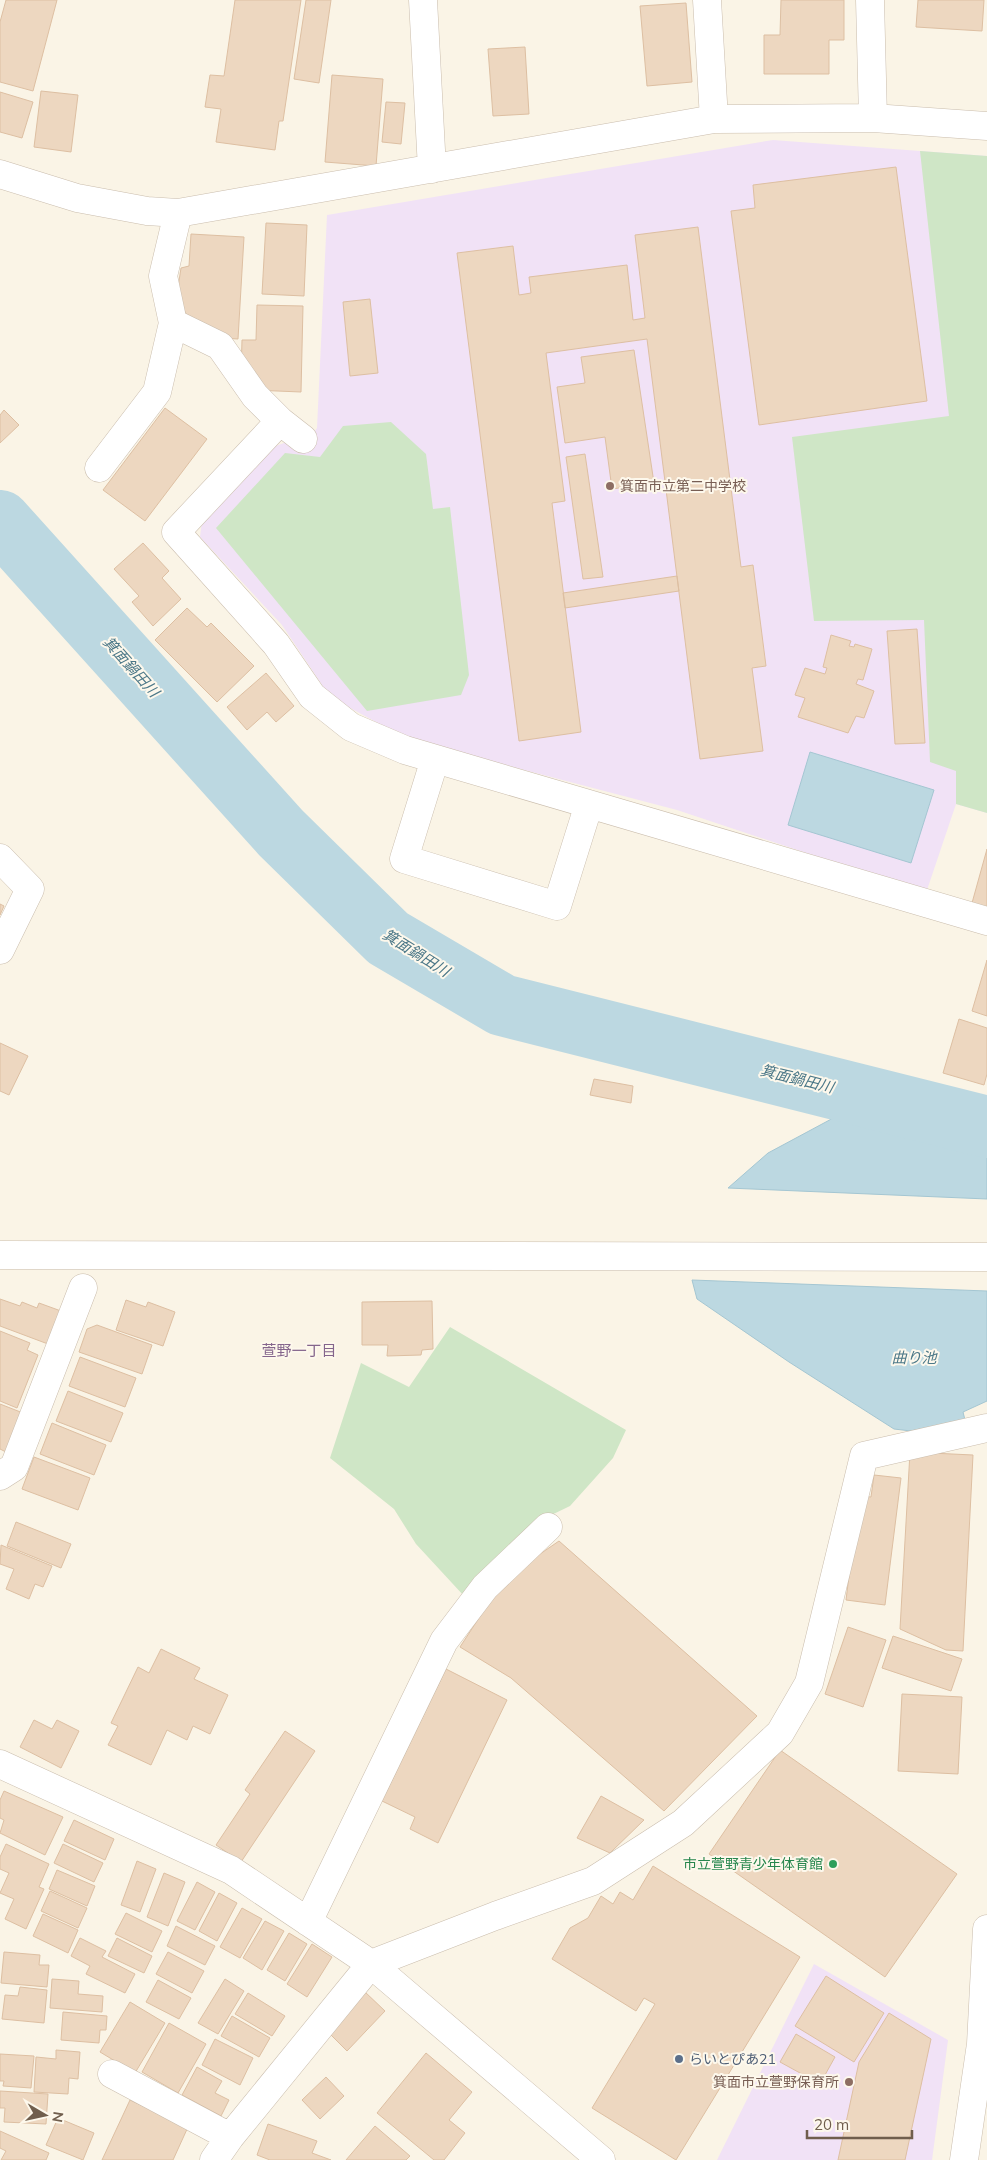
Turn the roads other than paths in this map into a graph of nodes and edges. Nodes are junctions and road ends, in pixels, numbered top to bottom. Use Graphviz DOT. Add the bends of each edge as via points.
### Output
graph roads {
  1 [pos="422,0"];
  2 [pos="707,0"];
  3 [pos="870,0"];
  4 [pos="873,118"];
  5 [pos="714,119"];
  6 [pos="987,126"];
  7 [pos="432,170"];
  8 [pos="0,174"];
  9 [pos="178,213"];
  10 [pos="173,323"];
  11 [pos="280,421"];
  12 [pos="303,439"];
  13 [pos="99,468"];
  14 [pos="435,759"];
  15 [pos="588,804"];
  16 [pos="0,858"];
  17 [pos="987,920"];
  18 [pos="0,950"];
  19 [pos="0,1255"];
  20 [pos="987,1257"];
  21 [pos="83,1288"];
  22 [pos="987,1428"];
  23 [pos="0,1476"];
  24 [pos="548,1527"];
  25 [pos="0,1764"];
  26 [pos="308,1922"];
  27 [pos="987,1929"];
  28 [pos="371,1964"];
  29 [pos="112,2074"];
  30 [pos="230,2137"];
  31 [pos="214,2160"];
  32 [pos="601,2160"];
  33 [pos="964,2160"];
  1 -- 7 [label="street"];
  2 -- 5 [label="street"];
  3 -- 4 [label="street"];
  4 -- 5 [label="street"];
  4 -- 6 [label="street"];
  5 -- 7 [label="street"];
  7 -- 9 [label="street"];
  8 -- 9 [label="street" via="77,198 147,211"];
  9 -- 10 [label="street" via="163,276"];
  10 -- 11 [label="street" via="220,346 255,396"];
  10 -- 13 [label="street" via="157,392"];
  11 -- 12 [label="street"];
  11 -- 14 [label="street" via="176,532 276,644 312,696 351,727 404,750"];
  14 -- 15 [label="street"];
  14 -- 15 [label="street" via="404,859 557,906"];
  15 -- 17 [label="street"];
  16 -- 18 [label="street" via="30,890"];
  19 -- 20 [label="street"];
  21 -- 23 [label="street" via="14,1467"];
  22 -- 28 [label="street" via="864,1456 809,1683 780,1733 683,1823 593,1881"];
  24 -- 26 [label="street" via="485,1587 444,1641"];
  25 -- 26 [label="street" via="231,1870"];
  26 -- 28 [label="street"];
  27 -- 33 [label="street" via="981,2044"];
  28 -- 30 [label="street"];
  28 -- 32 [label="street"];
  29 -- 30 [label="street"];
  30 -- 31 [label="street"];
}
